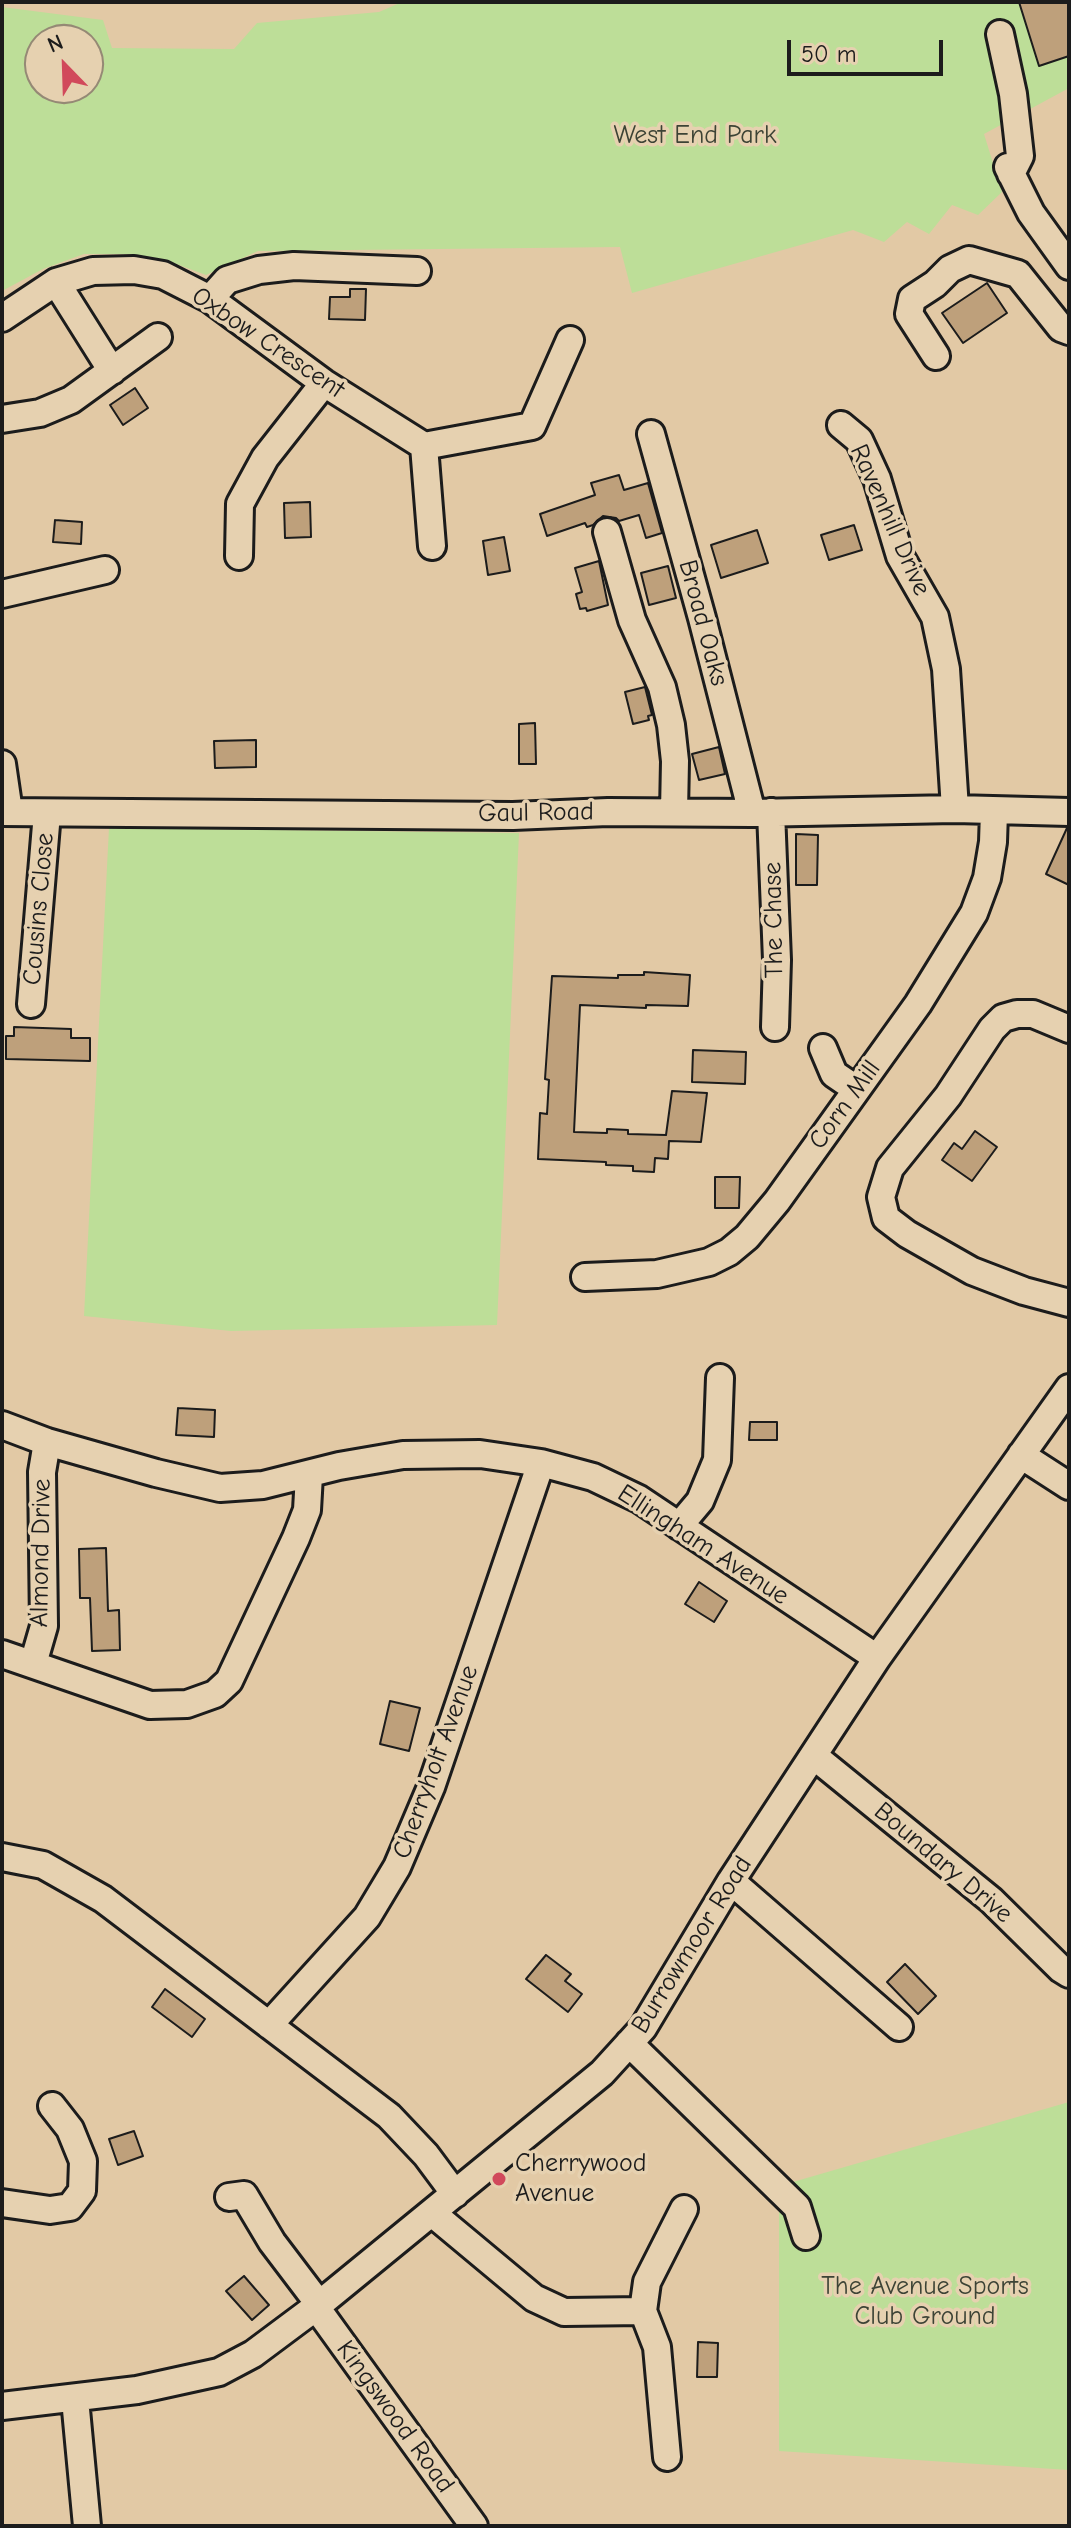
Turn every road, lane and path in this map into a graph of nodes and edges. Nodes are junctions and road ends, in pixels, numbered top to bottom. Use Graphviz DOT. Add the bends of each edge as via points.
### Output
graph roads {
  1 [pos="1000,34"];
  2 [pos="1069,266"];
  3 [pos="417,271"];
  4 [pos="56,282"];
  5 [pos="210,299"];
  6 [pos="2,318"];
  7 [pos="1069,331"];
  8 [pos="158,337"];
  9 [pos="570,340"];
  10 [pos="936,356"];
  11 [pos="112,371"];
  12 [pos="324,383"];
  13 [pos="2,419"];
  14 [pos="841,425"];
  15 [pos="651,434"];
  16 [pos="424,446"];
  17 [pos="607,532"];
  18 [pos="432,546"];
  19 [pos="239,556"];
  20 [pos="105,570"];
  21 [pos="2,594"];
  22 [pos="2,764"];
  23 [pos="955,809"];
  24 [pos="6,812"];
  25 [pos="674,812"];
  26 [pos="994,812"];
  27 [pos="1069,812"];
  28 [pos="47,813"];
  29 [pos="761,813"];
  30 [pos="31,1004"];
  31 [pos="775,1027"];
  32 [pos="1069,1029"];
  33 [pos="823,1048"];
  34 [pos="856,1089"];
  35 [pos="585,1277"];
  36 [pos="1069,1303"];
  37 [pos="720,1378"];
  38 [pos="1069,1388"];
  39 [pos="2,1425"];
  40 [pos="47,1442"];
  41 [pos="1021,1455"];
  42 [pos="541,1463"];
  43 [pos="309,1475"];
  44 [pos="1069,1486"];
  45 [pos="679,1526"];
  46 [pos="2,1654"];
  47 [pos="877,1658"];
  48 [pos="33,1664"];
  49 [pos="814,1756"];
  50 [pos="2,1857"];
  51 [pos="731,1881"];
  52 [pos="1069,1974"];
  53 [pos="269,2025"];
  54 [pos="899,2027"];
  55 [pos="629,2043"];
  56 [pos="52,2106"];
  57 [pos="455,2194"];
  58 [pos="229,2197"];
  59 [pos="2,2203"];
  60 [pos="684,2209"];
  61 [pos="432,2213"];
  62 [pos="806,2236"];
  63 [pos="318,2306"];
  64 [pos="643,2311"];
  65 [pos="75,2399"];
  66 [pos="2,2406"];
  67 [pos="667,2457"];
  68 [pos="87,2526"];
  69 [pos="474,2526"];
  1 -- 2 [label="street" via="1020,156 1010,170 1031,213"];
  3 -- 5 [label="street" via="294,266 259,270 227,280"];
  4 -- 5 [label="street, Oxbow Crescent" via="93,271 134,270 163,275"];
  4 -- 6 [label="street, Oxbow Crescent"];
  4 -- 11 [label="street"];
  5 -- 12 [label="street, Oxbow Crescent"];
  7 -- 10 [label="street" via="1018,274 969,260 912,299 909,314"];
  8 -- 11 [label="street"];
  9 -- 16 [label="street" via="532,426"];
  11 -- 13 [label="street" via="71,400 40,413"];
  12 -- 16 [label="street, Oxbow Crescent"];
  12 -- 19 [label="street" via="265,458 240,504"];
  14 -- 23 [label="street, Ravenhill Drive" via="859,440 900,556 935,617 946,669"];
  15 -- 29 [label="street, Broad Oaks"];
  16 -- 18 [label="street"];
  17 -- 25 [label="street" via="632,620 668,712 675,761"];
  20 -- 21 [label="street"];
  22 -- 24 [label="street"];
  23 -- 26 [label="street, Gaul Road"];
  23 -- 29 [label="street, Gaul Road"];
  24 -- 28 [label="street, Gaul Road"];
  25 -- 28 [label="street, Gaul Road"];
  25 -- 29 [label="street, Gaul Road"];
  26 -- 27 [label="street, Gaul Road"];
  26 -- 34 [label="street, Corn Mill" via="987,878 974,913 918,1004"];
  28 -- 30 [label="street, Cousins Close"];
  29 -- 31 [label="street, The Chase" via="777,960"];
  32 -- 36 [label="street" via="1033,1014 1003,1018 890,1168 881,1197 886,1218 972,1271"];
  33 -- 34 [label="street" via="834,1074"];
  34 -- 35 [label="street, Corn Mill" via="777,1201 729,1252 657,1274"];
  37 -- 45 [label="street" via="717,1460 700,1501"];
  38 -- 41 [label="street, Burrowmoor Road"];
  39 -- 40 [label="street, Ellingham Avenue"];
  40 -- 43 [label="street, Ellingham Avenue" via="220,1488"];
  40 -- 48 [label="street, Almond Drive" via="42,1472 44,1626"];
  41 -- 44 [label="street"];
  41 -- 47 [label="street, Burrowmoor Road"];
  42 -- 43 [label="street, Ellingham Avenue" via="480,1454 403,1455"];
  42 -- 45 [label="street, Ellingham Avenue" via="593,1477"];
  42 -- 53 [label="street, Cherryholt Avenue" via="431,1787 397,1867 367,1917"];
  43 -- 48 [label="street" via="307,1510 296,1538 229,1681 215,1694 187,1704 150,1705"];
  45 -- 47 [label="street, Ellingham Avenue"];
  46 -- 48 [label="street"];
  47 -- 49 [label="street, Burrowmoor Road"];
  49 -- 51 [label="street, Burrowmoor Road"];
  49 -- 52 [label="street, Boundary Drive" via="991,1900"];
  50 -- 53 [label="street" via="43,1865 103,1899"];
  51 -- 54 [label="street"];
  51 -- 55 [label="street, Burrowmoor Road" via="676,1976"];
  53 -- 57 [label="street" via="389,2116"];
  55 -- 57 [label="street, Burrowmoor Road" via="602,2073"];
  55 -- 62 [label="street" via="797,2207"];
  56 -- 59 [label="street" via="70,2129 83,2161 82,2191 70,2207 50,2210"];
  57 -- 61 [label="street, Burrowmoor Road"];
  58 -- 63 [label="street, Kingswood Road" via="244,2195"];
  60 -- 64 [label="street" via="647,2282"];
  61 -- 63 [label="street, Burrowmoor Road"];
  61 -- 64 [label="street" via="534,2298 564,2312"];
  63 -- 65 [label="street, Burrowmoor Road" via="219,2372"];
  63 -- 69 [label="street, Kingswood Road"];
  64 -- 67 [label="street" via="657,2347"];
  65 -- 66 [label="street, Burrowmoor Road"];
  65 -- 68 [label="street"];
}
